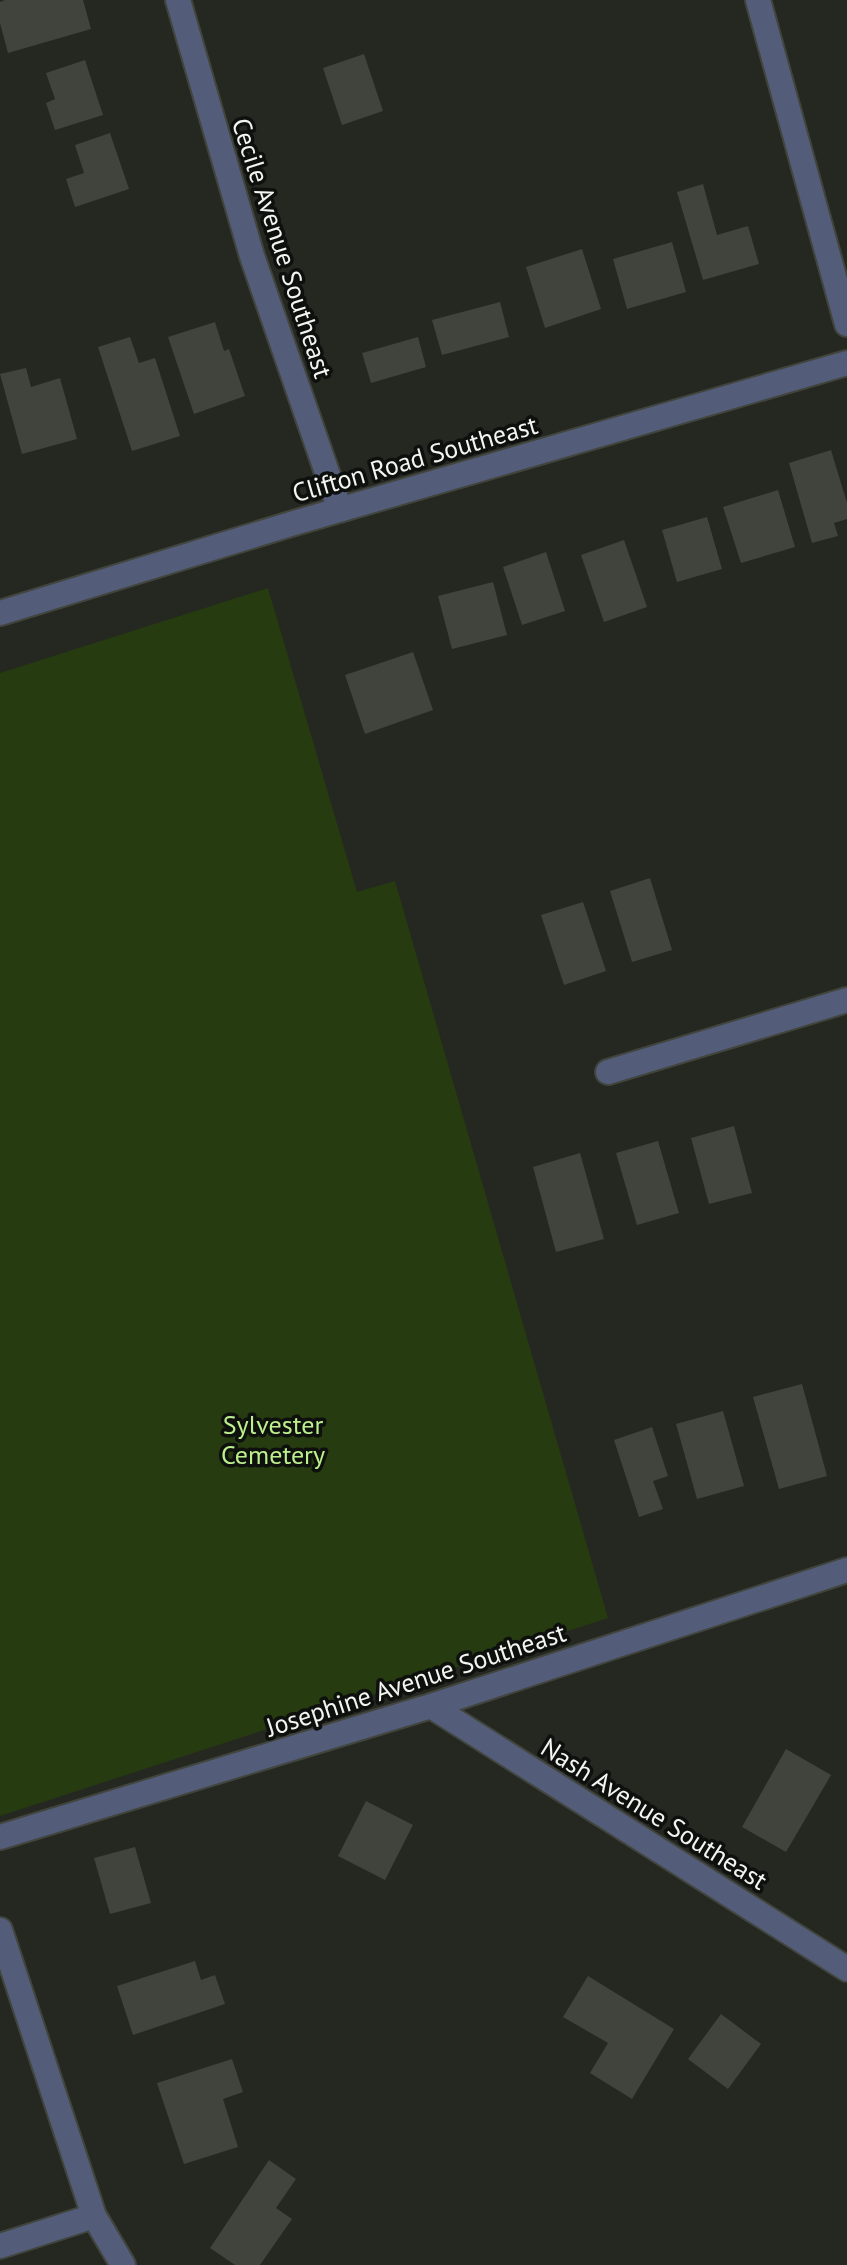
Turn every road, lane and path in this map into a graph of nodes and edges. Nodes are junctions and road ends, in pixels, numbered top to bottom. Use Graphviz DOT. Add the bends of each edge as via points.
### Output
graph roads {
  1 [pos="178,0"];
  2 [pos="758,0"];
  3 [pos="847,324"];
  4 [pos="847,363"];
  5 [pos="340,510"];
  6 [pos="0,613"];
  7 [pos="847,1000"];
  8 [pos="608,1072"];
  9 [pos="847,1570"];
  10 [pos="431,1706"];
  11 [pos="0,1837"];
  12 [pos="0,1930"];
  13 [pos="847,1969"];
  14 [pos="94,2216"];
  15 [pos="0,2246"];
  16 [pos="123,2265"];
  1 -- 5 [label="street, Cecile Avenue Southeast" via="252,256"];
  2 -- 3 [label="street"];
  4 -- 5 [label="street, Clifton Road Southeast"];
  5 -- 6 [label="street, Clifton Road Southeast"];
  7 -- 8 [label="street"];
  9 -- 10 [label="street, Josephine Avenue Southeast"];
  10 -- 11 [label="street, Josephine Avenue Southeast"];
  10 -- 13 [label="street, Nash Avenue Southeast"];
  12 -- 14 [label="street"];
  14 -- 15 [label="street"];
  14 -- 16 [label="street"];
}
